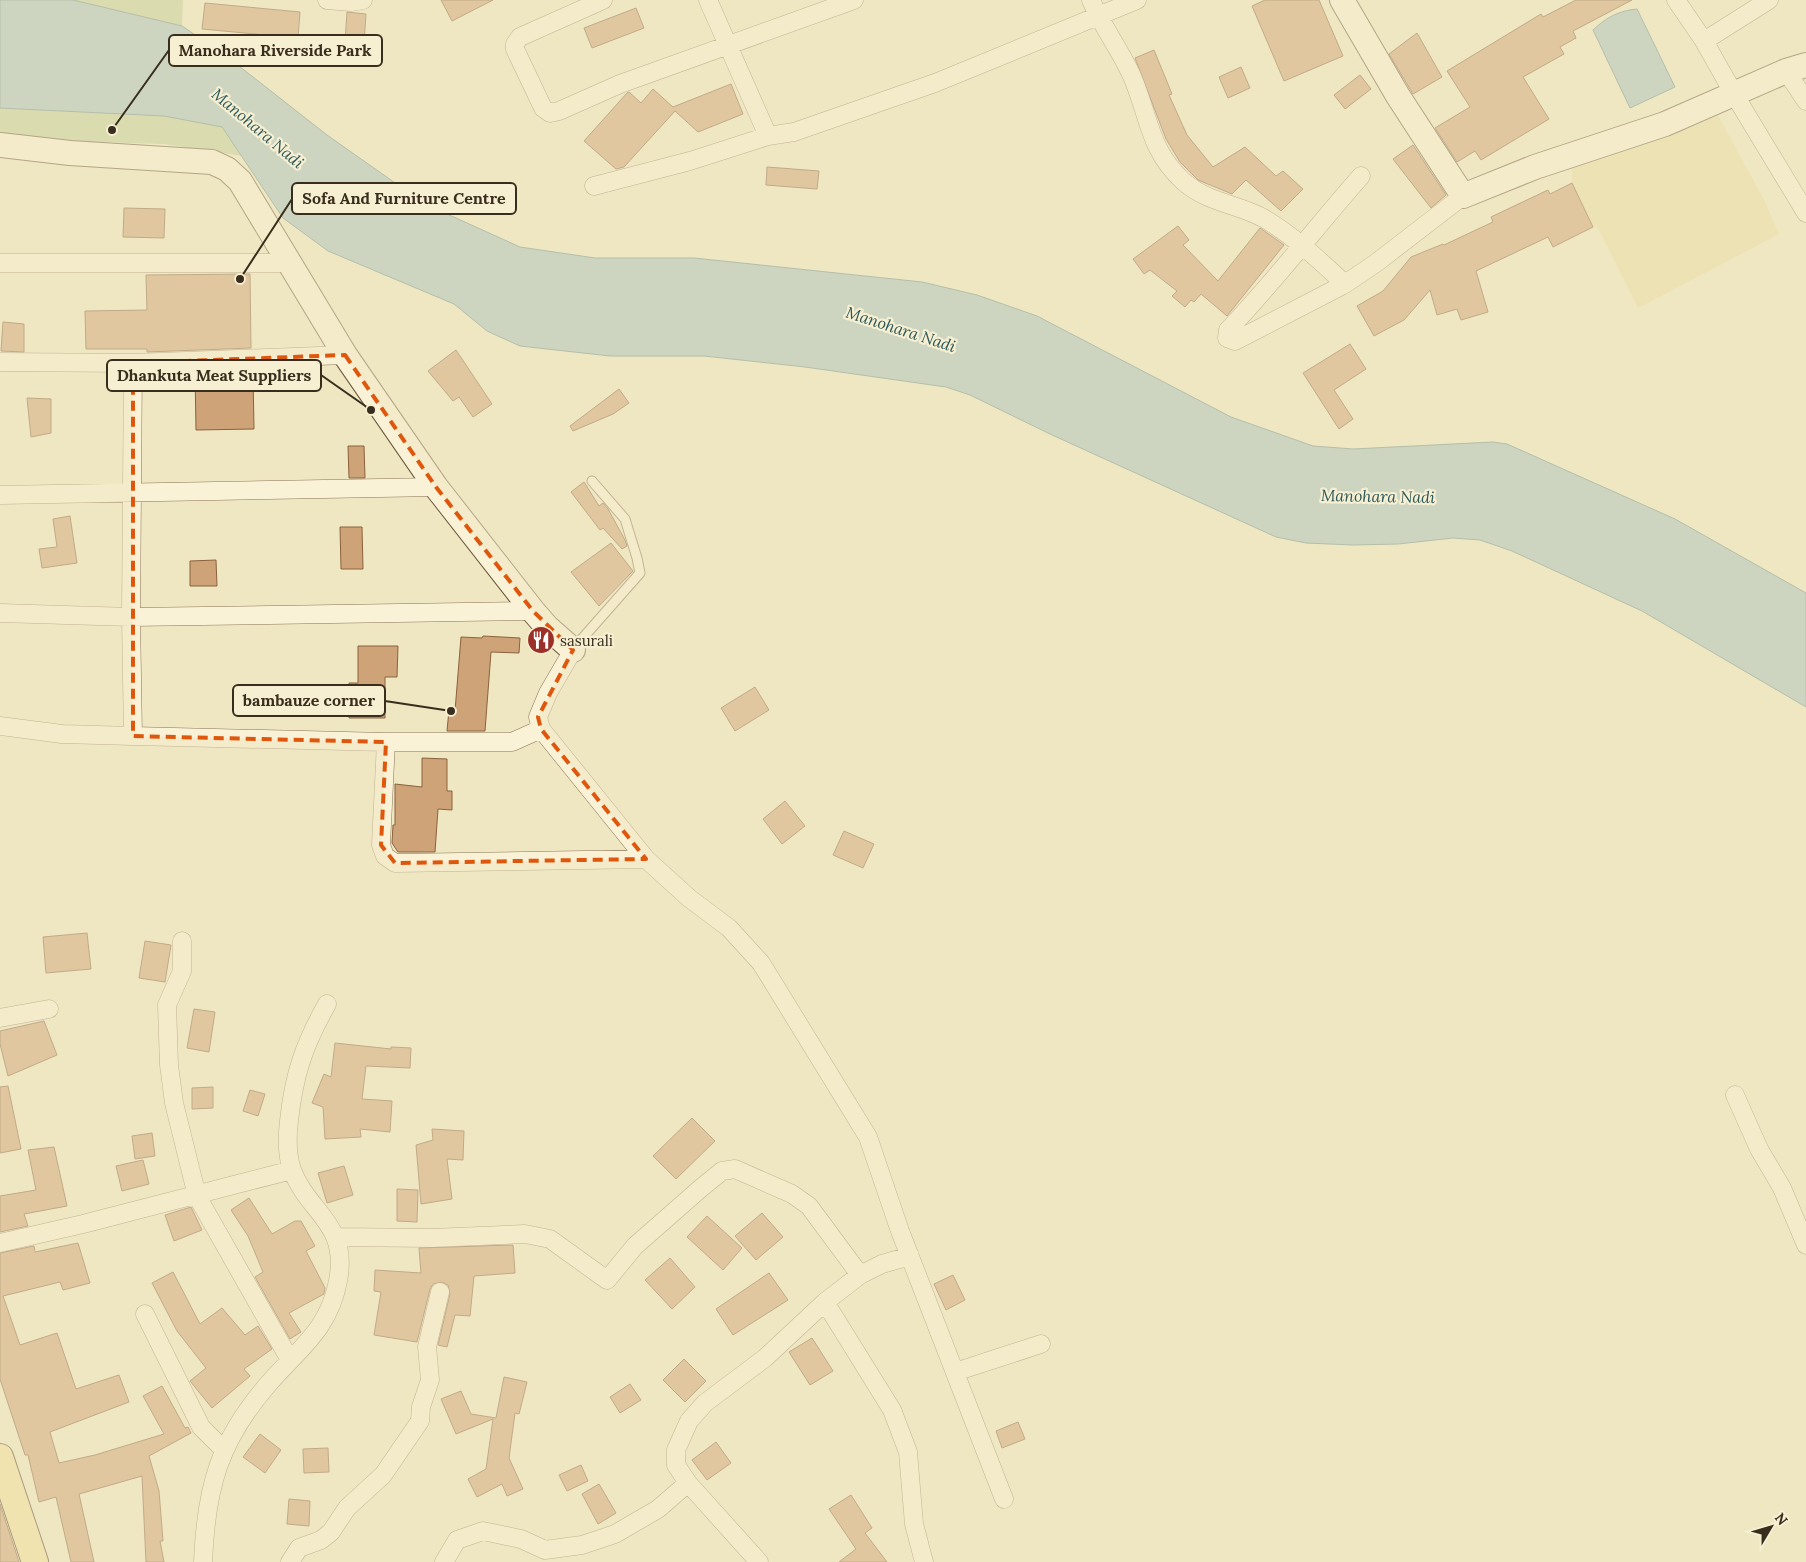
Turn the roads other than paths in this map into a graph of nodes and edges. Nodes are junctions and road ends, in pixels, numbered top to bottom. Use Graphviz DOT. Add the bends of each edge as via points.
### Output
graph roads {
  1 [pos="327,0"];
  2 [pos="363,0"];
  3 [pos="603,0"];
  4 [pos="708,0"];
  5 [pos="854,0"];
  6 [pos="1091,0"];
  7 [pos="1137,0"];
  8 [pos="1342,0"];
  9 [pos="1676,0"];
  10 [pos="1769,0"];
  11 [pos="832,4"];
  12 [pos="1098,16"];
  13 [pos="1704,41"];
  14 [pos="728,46"];
  15 [pos="1796,68"];
  16 [pos="1734,94"];
  17 [pos="1806,101"];
  18 [pos="768,136"];
  19 [pos="0,145"];
  20 [pos="1361,176"];
  21 [pos="594,186"];
  22 [pos="1463,196"];
  23 [pos="1806,213"];
  24 [pos="1301,245"];
  25 [pos="0,262"];
  26 [pos="290,264"];
  27 [pos="1345,284"];
  28 [pos="345,355"];
  29 [pos="0,362"];
  30 [pos="132,363"];
  31 [pos="592,481"];
  32 [pos="436,487"];
  33 [pos="133,491"];
  34 [pos="0,495"];
  35 [pos="533,611"];
  36 [pos="0,613"];
  37 [pos="131,617"];
  38 [pos="572,650"];
  39 [pos="0,726"];
  40 [pos="541,728"];
  41 [pos="133,736"];
  42 [pos="386,742"];
  43 [pos="646,859"];
  44 [pos="182,941"];
  45 [pos="327,1004"];
  46 [pos="49,1009"];
  47 [pos="0,1018"];
  48 [pos="1736,1095"];
  49 [pos="292,1170"];
  50 [pos="197,1196"];
  51 [pos="336,1236"];
  52 [pos="0,1242"];
  53 [pos="1806,1245"];
  54 [pos="910,1256"];
  55 [pos="860,1275"];
  56 [pos="440,1292"];
  57 [pos="825,1302"];
  58 [pos="145,1314"];
  59 [pos="1040,1344"];
  60 [pos="290,1360"];
  61 [pos="955,1372"];
  62 [pos="223,1449"];
  63 [pos="0,1457"];
  64 [pos="688,1483"];
  65 [pos="1004,1499"];
  66 [pos="34,1562"];
  67 [pos="203,1562"];
  68 [pos="290,1562"];
  69 [pos="444,1562"];
  70 [pos="759,1562"];
  71 [pos="924,1562"];
  1 -- 2 [label="street"];
  3 -- 14 [label="street" via="520,37 515,44 543,108 550,113"];
  4 -- 14 [label="street"];
  5 -- 11 [label="street"];
  6 -- 12 [label="street"];
  7 -- 12 [label="street"];
  8 -- 22 [label="street" via="1398,96"];
  9 -- 13 [label="street"];
  10 -- 13 [label="street"];
  11 -- 14 [label="street"];
  12 -- 18 [label="street" via="935,83 794,132"];
  12 -- 24 [label="street" via="1131,75 1155,146 1183,181 1213,200 1264,219"];
  13 -- 16 [label="street"];
  14 -- 18 [label="street"];
  15 -- 16 [label="street"];
  15 -- 17 [label="street"];
  16 -- 22 [label="street" via="1665,124 1535,167"];
  16 -- 23 [label="street"];
  18 -- 21 [label="street"];
  19 -- 26 [label="street" via="212,162 227,168 240,181"];
  20 -- 24 [label="street"];
  22 -- 27 [label="street"];
  24 -- 27 [label="street"];
  24 -- 27 [label="street" via="1268,288 1228,330 1227,338 1235,341"];
  25 -- 26 [label="street"];
  26 -- 28 [label="street"];
  28 -- 30 [label="street"];
  28 -- 32 [label="street"];
  29 -- 30 [label="street"];
  30 -- 33 [label="street"];
  31 -- 38 [label="lane" via="625,518 640,573"];
  32 -- 33 [label="street"];
  32 -- 35 [label="street"];
  33 -- 34 [label="street"];
  33 -- 37 [label="street"];
  35 -- 37 [label="street"];
  35 -- 38 [label="street"];
  36 -- 37 [label="street"];
  37 -- 41 [label="street"];
  38 -- 40 [label="street" via="538,717"];
  39 -- 41 [label="street" via="62,734"];
  40 -- 42 [label="street" via="512,742"];
  40 -- 43 [label="street"];
  41 -- 42 [label="street"];
  42 -- 43 [label="street" via="381,845 385,856 394,863"];
  43 -- 54 [label="street" via="689,898 729,928 761,963 868,1137"];
  44 -- 50 [label="street" via="182,971 167,1004 169,1065 174,1104"];
  45 -- 49 [label="street" via="298,1064 288,1134"];
  46 -- 47 [label="street"];
  48 -- 53 [label="street"];
  49 -- 50 [label="street"];
  49 -- 51 [label="street"];
  50 -- 52 [label="street"];
  50 -- 60 [label="street"];
  51 -- 55 [label="street" via="432,1238 525,1234 550,1238 607,1280 636,1246 700,1188 722,1171 736,1168 792,1194 809,1206"];
  51 -- 60 [label="street" via="340,1254 335,1295 319,1330"];
  54 -- 55 [label="street"];
  54 -- 61 [label="street"];
  55 -- 57 [label="street"];
  56 -- 68 [label="street" via="427,1347 430,1380 420,1421 383,1475 347,1508 331,1532 321,1540 299,1548"];
  57 -- 64 [label="street" via="765,1358 705,1403 689,1421 676,1450 676,1465"];
  57 -- 71 [label="street" via="892,1410 908,1452 914,1524"];
  58 -- 62 [label="street" via="201,1427"];
  59 -- 61 [label="street"];
  60 -- 62 [label="street" via="245,1413"];
  61 -- 65 [label="street"];
  62 -- 67 [label="street" via="205,1520"];
  63 -- 66 [label="main road"];
  64 -- 69 [label="street" via="658,1509 615,1534 544,1550 521,1539 483,1531 458,1540"];
  64 -- 70 [label="street"];
}
